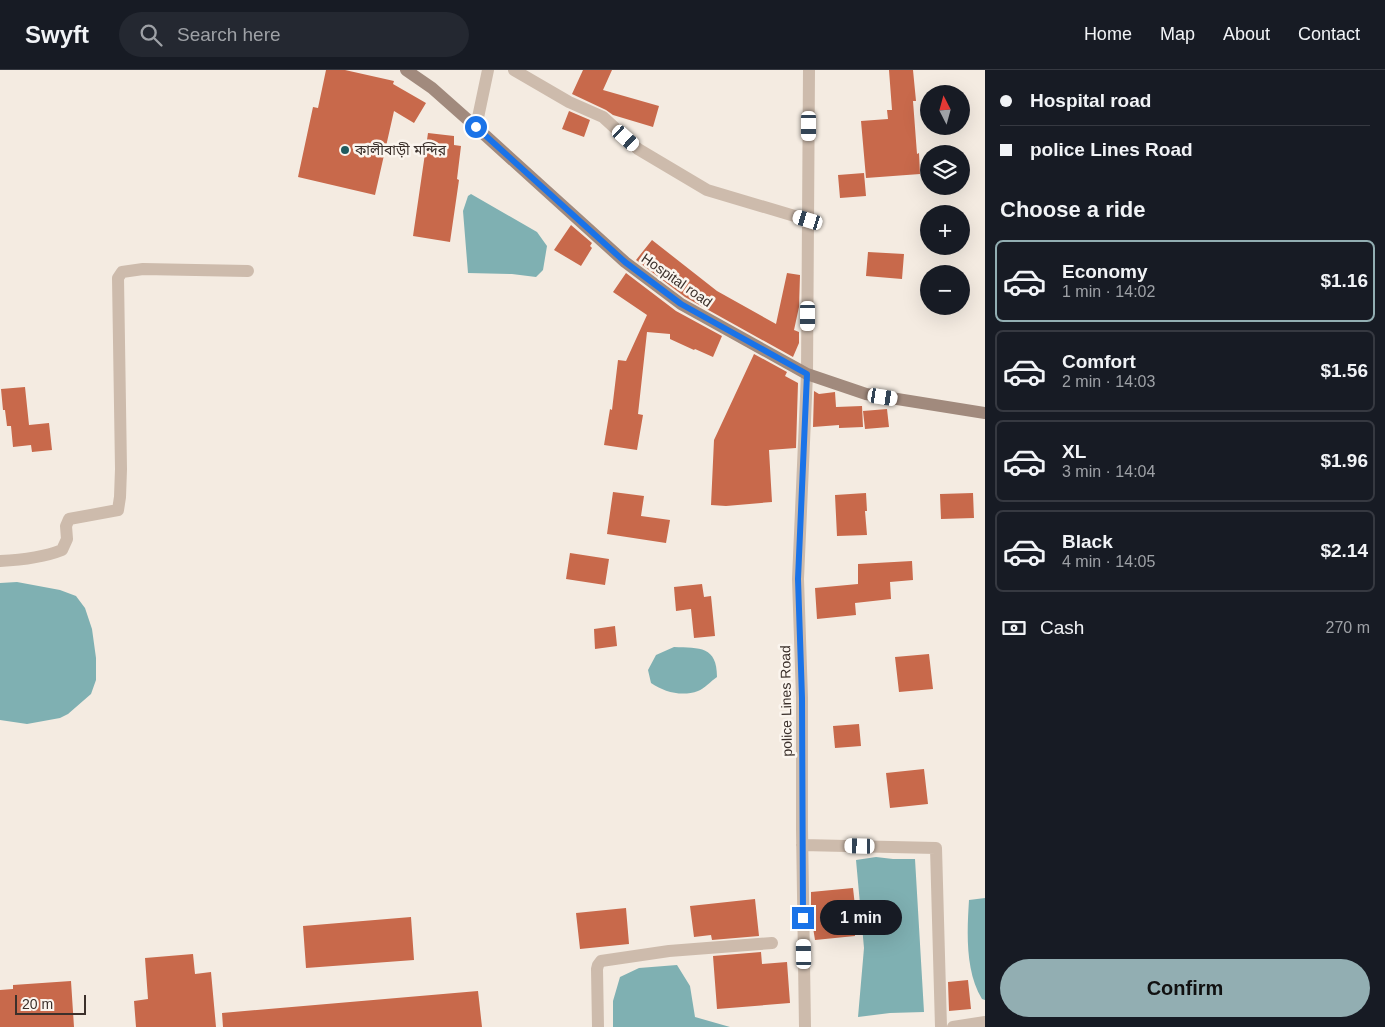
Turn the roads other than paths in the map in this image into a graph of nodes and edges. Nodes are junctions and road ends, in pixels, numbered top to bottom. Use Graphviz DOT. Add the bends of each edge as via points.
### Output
graph roads {
  1 [pos="406,70"];
  2 [pos="488,70"];
  3 [pos="514,70"];
  4 [pos="809,70"];
  5 [pos="476,127"];
  6 [pos="808,220"];
  7 [pos="248,271"];
  8 [pos="807,374"];
  9 [pos="985,413"];
  10 [pos="0,561"];
  11 [pos="802,845"];
  12 [pos="772,943"];
  13 [pos="985,1022"];
  14 [pos="598,1027"];
  15 [pos="805,1027"];
  16 [pos="941,1027"];
  17 [pos="953,1027"];
  1 -- 5 [label="street, Hospital road"];
  2 -- 5 [label="street"];
  3 -- 6 [label="street" via="569,102 603,117 638,149 707,190"];
  4 -- 6 [label="street, police Lines Road"];
  5 -- 8 [label="street, Hospital road" via="625,262 681,304"];
  6 -- 8 [label="street, police Lines Road"];
  7 -- 10 [label="street" via="143,269 122,272 118,278 121,469 118,510 69,519 62,550 50,555"];
  8 -- 9 [label="street, Hospital road" via="866,394"];
  8 -- 11 [label="street, police Lines Road" via="798,579"];
  11 -- 15 [label="street, police Lines Road"];
  11 -- 16 [label="street" via="936,848"];
  12 -- 14 [label="street" via="670,951 601,962 597,970"];
  13 -- 17 [label="street"];
}
